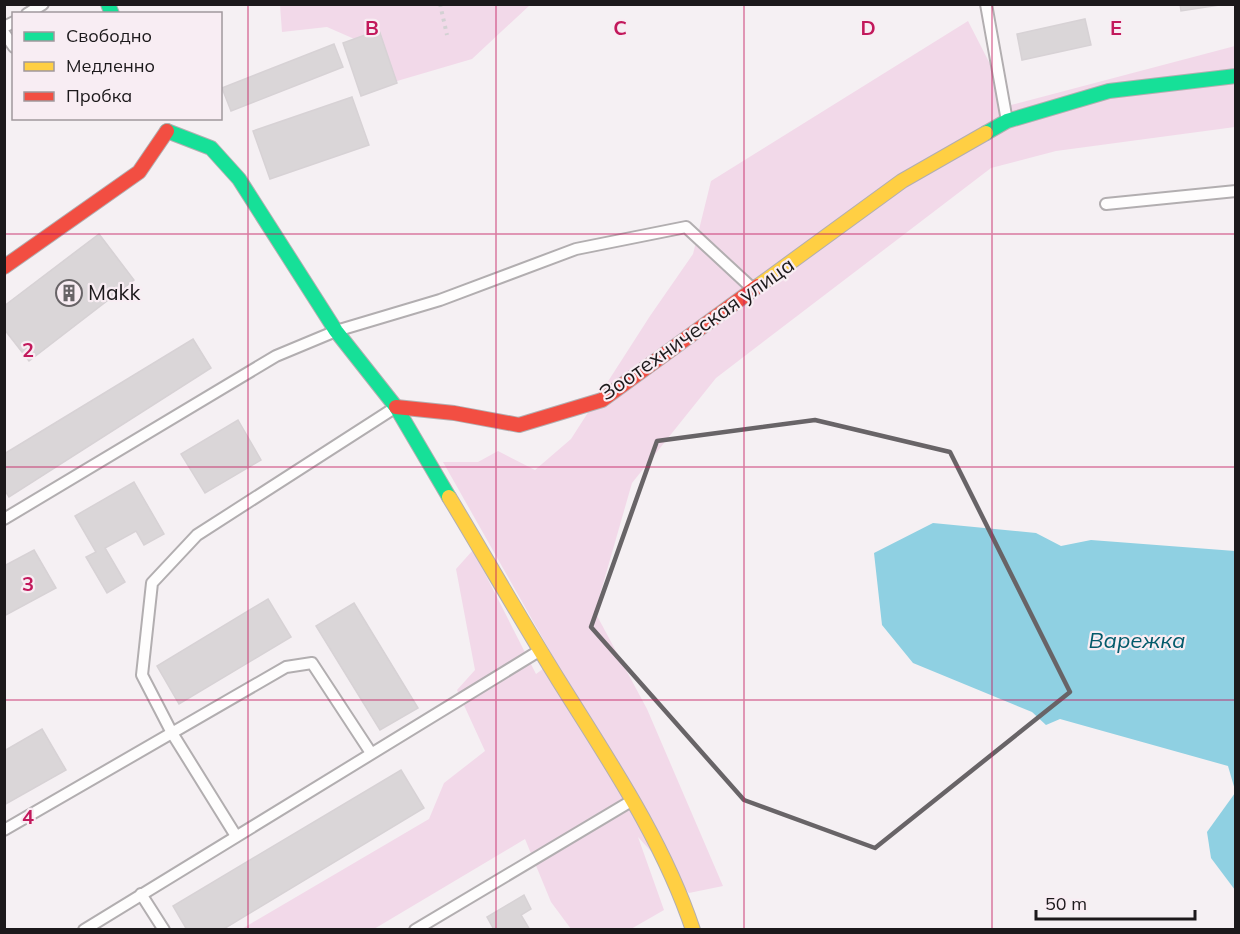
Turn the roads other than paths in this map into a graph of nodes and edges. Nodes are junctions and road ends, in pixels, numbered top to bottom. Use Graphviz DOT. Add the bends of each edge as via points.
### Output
graph roads {
  1 [pos="43,4"];
  2 [pos="986,4"];
  3 [pos="30,12"];
  4 [pos="1236,76"];
  5 [pos="1007,121"];
  6 [pos="164,125"];
  7 [pos="1236,190"];
  8 [pos="1106,204"];
  9 [pos="4,267"];
  10 [pos="753,290"];
  11 [pos="336,331"];
  12 [pos="396,407"];
  13 [pos="4,519"];
  14 [pos="540,650"];
  15 [pos="172,733"];
  16 [pos="371,753"];
  17 [pos="634,800"];
  18 [pos="4,830"];
  19 [pos="236,836"];
  20 [pos="141,894"];
  21 [pos="84,930"];
  22 [pos="164,930"];
  23 [pos="415,930"];
  24 [pos="693,930"];
  1 -- 3 [label="lane"];
  2 -- 5 [label="lane"];
  4 -- 5 [label="street, Зоотехническая улица" via="1109,91"];
  5 -- 10 [label="street, Зоотехническая улица" via="902,182"];
  6 -- 9 [label="street" via="139,172"];
  6 -- 11 [label="street" via="211,148 239,179"];
  7 -- 8 [label="lane"];
  10 -- 11 [label="lane" via="686,227 576,249 440,300"];
  10 -- 12 [label="street, Зоотехническая улица" via="602,400 519,425"];
  11 -- 12 [label="street"];
  11 -- 13 [label="lane" via="276,356"];
  12 -- 14 [label="street"];
  12 -- 15 [label="lane" via="197,536 152,583 142,675"];
  14 -- 16 [label="lane"];
  14 -- 17 [label="street"];
  15 -- 16 [label="lane" via="286,667 312,663"];
  15 -- 18 [label="lane"];
  15 -- 19 [label="lane"];
  16 -- 19 [label="lane"];
  17 -- 23 [label="lane"];
  17 -- 24 [label="street"];
  19 -- 20 [label="lane"];
  20 -- 21 [label="lane"];
  20 -- 22 [label="lane"];
}
